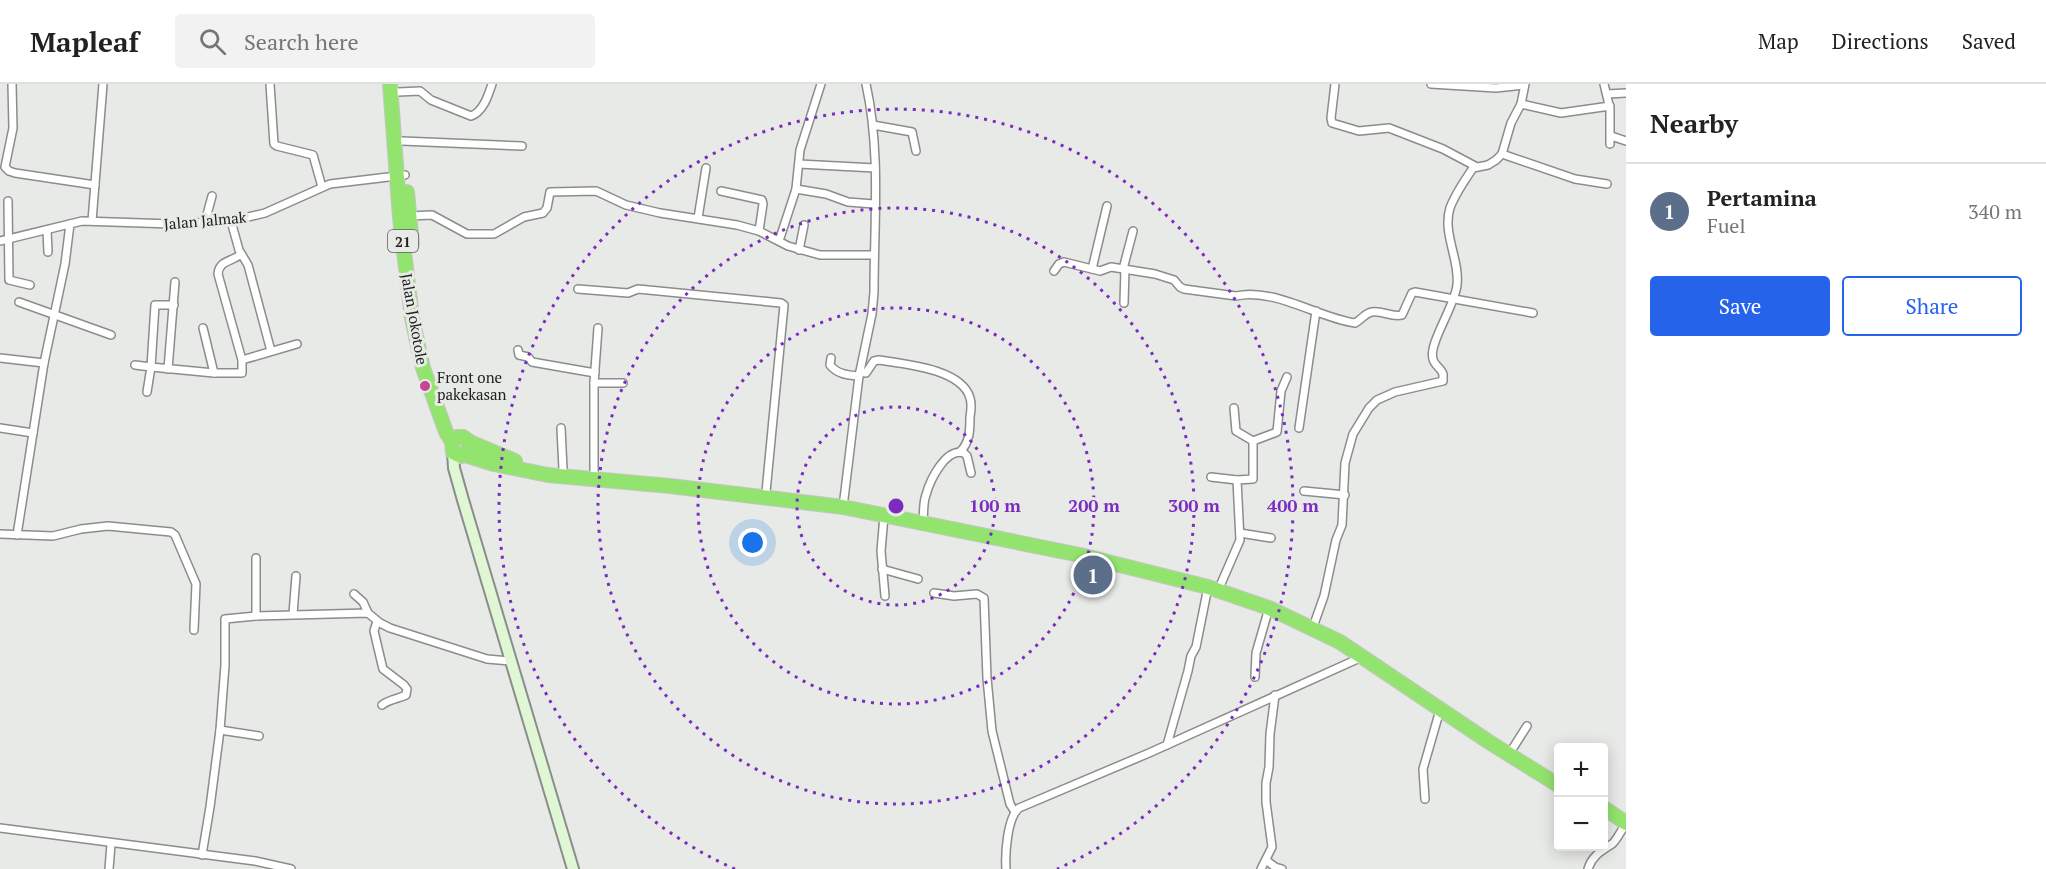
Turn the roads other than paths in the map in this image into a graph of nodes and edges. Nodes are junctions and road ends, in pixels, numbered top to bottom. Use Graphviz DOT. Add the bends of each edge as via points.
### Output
graph roads {
  1 [pos="12,84"];
  2 [pos="103,84"];
  3 [pos="270,84"];
  4 [pos="492,84"];
  5 [pos="820,84"];
  6 [pos="866,84"];
  7 [pos="1335,84"];
  8 [pos="1431,84"];
  9 [pos="1524,84"];
  10 [pos="1604,84"];
  11 [pos="1442,85"];
  12 [pos="395,87"];
  13 [pos="1607,93"];
  14 [pos="1626,93"];
  15 [pos="1521,104"];
  16 [pos="1610,106"];
  17 [pos="873,125"];
  18 [pos="402,141"];
  19 [pos="1626,141"];
  20 [pos="522,146"];
  21 [pos="916,152"];
  22 [pos="1502,154"];
  23 [pos="799,164"];
  24 [pos="1475,166"];
  25 [pos="706,168"];
  26 [pos="875,168"];
  27 [pos="401,176"];
  28 [pos="95,184"];
  29 [pos="1607,184"];
  30 [pos="322,187"];
  31 [pos="796,189"];
  32 [pos="722,191"];
  33 [pos="212,196"];
  34 [pos="8,201"];
  35 [pos="874,204"];
  36 [pos="1107,206"];
  37 [pos="410,216"];
  38 [pos="698,218"];
  39 [pos="92,221"];
  40 [pos="231,221"];
  41 [pos="205,222"];
  42 [pos="70,224"];
  43 [pos="804,225"];
  44 [pos="47,230"];
  45 [pos="759,231"];
  46 [pos="1133,231"];
  47 [pos="10,238"];
  48 [pos="0,241"];
  49 [pos="779,241"];
  50 [pos="799,250"];
  51 [pos="48,252"];
  52 [pos="242,254"];
  53 [pos="874,255"];
  54 [pos="1092,269"];
  55 [pos="1124,269"];
  56 [pos="1054,271"];
  57 [pos="176,282"];
  58 [pos="30,285"];
  59 [pos="578,289"];
  60 [pos="1455,298"];
  61 [pos="19,302"];
  62 [pos="1124,303"];
  63 [pos="174,305"];
  64 [pos="1316,311"];
  65 [pos="1533,313"];
  66 [pos="54,316"];
  67 [pos="203,328"];
  68 [pos="598,328"];
  69 [pos="111,335"];
  70 [pos="297,344"];
  71 [pos="518,350"];
  72 [pos="271,351"];
  73 [pos="0,358"];
  74 [pos="831,358"];
  75 [pos="242,360"];
  76 [pos="44,363"];
  77 [pos="135,365"];
  78 [pos="151,367"];
  79 [pos="168,369"];
  80 [pos="214,373"];
  81 [pos="595,373"];
  82 [pos="860,374"];
  83 [pos="1287,376"];
  84 [pos="594,382"];
  85 [pos="623,383"];
  86 [pos="147,392"];
  87 [pos="1234,408"];
  88 [pos="0,428"];
  89 [pos="561,428"];
  90 [pos="1299,428"];
  91 [pos="33,433"];
  92 [pos="1253,441"];
  93 [pos="460,447"];
  94 [pos="960,452"];
  95 [pos="563,469"];
  96 [pos="594,472"];
  97 [pos="970,473"];
  98 [pos="1211,477"];
  99 [pos="1238,480"];
  100 [pos="651,482"];
  101 [pos="1304,491"];
  102 [pos="766,492"];
  103 [pos="1344,495"];
  104 [pos="844,505"];
  105 [pos="884,516"];
  106 [pos="923,519"];
  107 [pos="1240,533"];
  108 [pos="0,534"];
  109 [pos="17,535"];
  110 [pos="1271,538"];
  111 [pos="256,558"];
  112 [pos="882,568"];
  113 [pos="296,576"];
  114 [pos="918,579"];
  115 [pos="1214,586"];
  116 [pos="934,593"];
  117 [pos="354,594"];
  118 [pos="885,596"];
  119 [pos="1269,608"];
  120 [pos="368,613"];
  121 [pos="293,614"];
  122 [pos="256,616"];
  123 [pos="377,621"];
  124 [pos="1314,625"];
  125 [pos="194,630"];
  126 [pos="1365,656"];
  127 [pos="510,661"];
  128 [pos="1256,677"];
  129 [pos="1275,695"];
  130 [pos="382,705"];
  131 [pos="1440,710"];
  132 [pos="1527,726"];
  133 [pos="219,730"];
  134 [pos="259,736"];
  135 [pos="1167,745"];
  136 [pos="1513,748"];
  137 [pos="1554,775"];
  138 [pos="1554,782"];
  139 [pos="1425,799"];
  140 [pos="1608,811"];
  141 [pos="1015,812"];
  142 [pos="1608,816"];
  143 [pos="1625,825"];
  144 [pos="0,828"];
  145 [pos="111,843"];
  146 [pos="202,855"];
  147 [pos="1266,860"];
  148 [pos="110,869"];
  149 [pos="291,869"];
  150 [pos="573,869"];
  151 [pos="1006,869"];
  152 [pos="1261,869"];
  153 [pos="1282,869"];
  154 [pos="1588,869"];
  1 -- 28 [label="street" via="13,128 5,167 15,173"];
  2 -- 28 [label="street"];
  3 -- 30 [label="street" via="274,144 313,155"];
  4 -- 12 [label="street" via="482,106 471,116 431,100 420,91"];
  5 -- 23 [label="street"];
  6 -- 17 [label="street"];
  7 -- 24 [label="street" via="1332,123 1359,131 1389,128"];
  8 -- 11 [label="street"];
  9 -- 11 [label="street" via="1496,88"];
  9 -- 15 [label="street"];
  10 -- 13 [label="street"];
  12 -- 18 [label="highway, Jalan Jokotole / 21"];
  12 -- 27 [label="highway, Jalan Jokotole / 21"];
  13 -- 14 [label="street"];
  13 -- 16 [label="street"];
  15 -- 16 [label="street" via="1561,113"];
  15 -- 22 [label="street"];
  16 -- 19 [label="street" via="1610,140"];
  17 -- 21 [label="street" via="912,132"];
  17 -- 26 [label="street"];
  18 -- 20 [label="street"];
  18 -- 27 [label="highway, Jalan Jokotole / 21"];
  22 -- 24 [label="street" via="1488,165"];
  22 -- 29 [label="street" via="1575,178"];
  23 -- 26 [label="street"];
  23 -- 31 [label="street"];
  24 -- 60 [label="street" via="1450,208 1448,226 1458,276"];
  25 -- 38 [label="street"];
  26 -- 35 [label="street"];
  27 -- 30 [label="street, Jalan Jalmak" via="347,180"];
  27 -- 37 [label="highway, Jalan Jokotole / 21"];
  27 -- 93 [label="highway, Jalan Jokotole / 21" via="405,260 417,342 446,432"];
  28 -- 39 [label="street"];
  30 -- 40 [label="street, Jalan Jalmak" via="265,213"];
  31 -- 35 [label="street"];
  31 -- 49 [label="street"];
  32 -- 45 [label="street" via="762,200"];
  33 -- 41 [label="street"];
  34 -- 47 [label="street"];
  35 -- 53 [label="street"];
  36 -- 54 [label="street"];
  37 -- 38 [label="street" via="432,215 467,234 494,234 524,217 543,213 550,192 591,190 626,205"];
  37 -- 93 [label="highway, Jalan Jokotole / 21" via="428,356"];
  38 -- 45 [label="street"];
  39 -- 41 [label="street, Jalan Jalmak"];
  39 -- 42 [label="street, Jalan Jalmak"];
  40 -- 41 [label="street, Jalan Jalmak"];
  40 -- 52 [label="street"];
  42 -- 44 [label="street, Jalan Jalmak"];
  42 -- 66 [label="street"];
  43 -- 50 [label="street"];
  44 -- 47 [label="street, Jalan Jalmak"];
  44 -- 51 [label="street"];
  45 -- 49 [label="street"];
  46 -- 55 [label="street"];
  47 -- 48 [label="street, Jalan Jalmak"];
  47 -- 58 [label="street" via="9,282"];
  49 -- 50 [label="street"];
  50 -- 53 [label="street" via="820,255"];
  52 -- 72 [label="street"];
  52 -- 75 [label="street" via="222,264 218,274"];
  53 -- 82 [label="street" via="872,314"];
  54 -- 55 [label="street"];
  54 -- 56 [label="street" via="1061,262"];
  55 -- 62 [label="street"];
  55 -- 64 [label="street" via="1170,278 1184,289 1269,297"];
  57 -- 63 [label="street"];
  59 -- 102 [label="street" via="628,293 638,289 784,305"];
  60 -- 64 [label="street" via="1415,292 1402,315 1373,312 1355,323"];
  60 -- 65 [label="street"];
  60 -- 103 [label="street" via="1433,349 1433,360 1443,381 1386,396 1369,408 1348,447"];
  61 -- 66 [label="street"];
  63 -- 78 [label="street" via="155,305"];
  63 -- 79 [label="street"];
  64 -- 90 [label="street"];
  66 -- 69 [label="street"];
  66 -- 76 [label="street"];
  67 -- 80 [label="street"];
  68 -- 81 [label="street"];
  70 -- 72 [label="street"];
  71 -- 81 [label="street" via="518,354 532,362"];
  72 -- 75 [label="street"];
  73 -- 76 [label="street"];
  74 -- 82 [label="street" via="832,368 842,374"];
  75 -- 80 [label="street" via="243,373"];
  76 -- 91 [label="street"];
  77 -- 78 [label="street"];
  78 -- 79 [label="street"];
  78 -- 86 [label="street"];
  79 -- 80 [label="street"];
  81 -- 84 [label="street"];
  82 -- 94 [label="street" via="879,360 933,369 951,377 968,392 971,401 968,440"];
  82 -- 104 [label="street"];
  83 -- 92 [label="street" via="1281,391 1277,432"];
  84 -- 85 [label="street"];
  84 -- 96 [label="street"];
  87 -- 92 [label="street" via="1236,431"];
  88 -- 91 [label="street"];
  89 -- 95 [label="street"];
  91 -- 109 [label="street"];
  92 -- 99 [label="street" via="1254,477"];
  93 -- 95 [label="highway"];
  93 -- 100 [label="highway" via="495,464 548,475"];
  93 -- 127 [label="main road" via="456,478"];
  94 -- 97 [label="street" via="967,456"];
  94 -- 106 [label="street" via="942,463 925,496"];
  95 -- 96 [label="highway"];
  96 -- 100 [label="highway"];
  98 -- 99 [label="street"];
  99 -- 107 [label="street"];
  100 -- 102 [label="highway"];
  100 -- 104 [label="highway"];
  101 -- 103 [label="street"];
  102 -- 104 [label="highway"];
  103 -- 124 [label="street" via="1342,525"];
  104 -- 105 [label="highway"];
  104 -- 106 [label="highway"];
  105 -- 112 [label="street"];
  105 -- 115 [label="highway"];
  106 -- 115 [label="highway" via="1081,550"];
  107 -- 110 [label="street"];
  107 -- 115 [label="street" via="1240,540"];
  108 -- 109 [label="street"];
  109 -- 125 [label="street" via="53,536 108,526 175,534 196,584"];
  111 -- 122 [label="street"];
  112 -- 114 [label="street"];
  112 -- 118 [label="street"];
  113 -- 121 [label="street"];
  115 -- 119 [label="highway"];
  115 -- 124 [label="highway" via="1271,602"];
  115 -- 135 [label="street"];
  116 -- 141 [label="street" via="977,594 984,598 992,731"];
  117 -- 120 [label="street"];
  119 -- 124 [label="highway"];
  119 -- 128 [label="street" via="1256,652"];
  120 -- 121 [label="street"];
  120 -- 123 [label="street"];
  121 -- 122 [label="street"];
  122 -- 133 [label="street" via="230,617 224,621 225,665"];
  123 -- 127 [label="street" via="452,649"];
  123 -- 130 [label="street" via="374,631 382,665 407,689 403,696"];
  124 -- 126 [label="highway"];
  126 -- 129 [label="street"];
  126 -- 131 [label="highway"];
  126 -- 136 [label="highway"];
  127 -- 150 [label="main road"];
  129 -- 135 [label="street"];
  129 -- 147 [label="street" via="1266,783 1272,847"];
  131 -- 138 [label="highway"];
  131 -- 139 [label="street" via="1423,769"];
  132 -- 136 [label="street"];
  133 -- 134 [label="street"];
  133 -- 146 [label="street"];
  135 -- 141 [label="street"];
  136 -- 137 [label="highway"];
  140 -- 143 [label="highway"];
  141 -- 151 [label="street"];
  142 -- 143 [label="highway"];
  143 -- 154 [label="street" via="1612,844 1591,860"];
  144 -- 145 [label="street"];
  145 -- 146 [label="street"];
  145 -- 148 [label="street"];
  146 -- 149 [label="street"];
  147 -- 152 [label="street"];
  147 -- 153 [label="street"];
}
